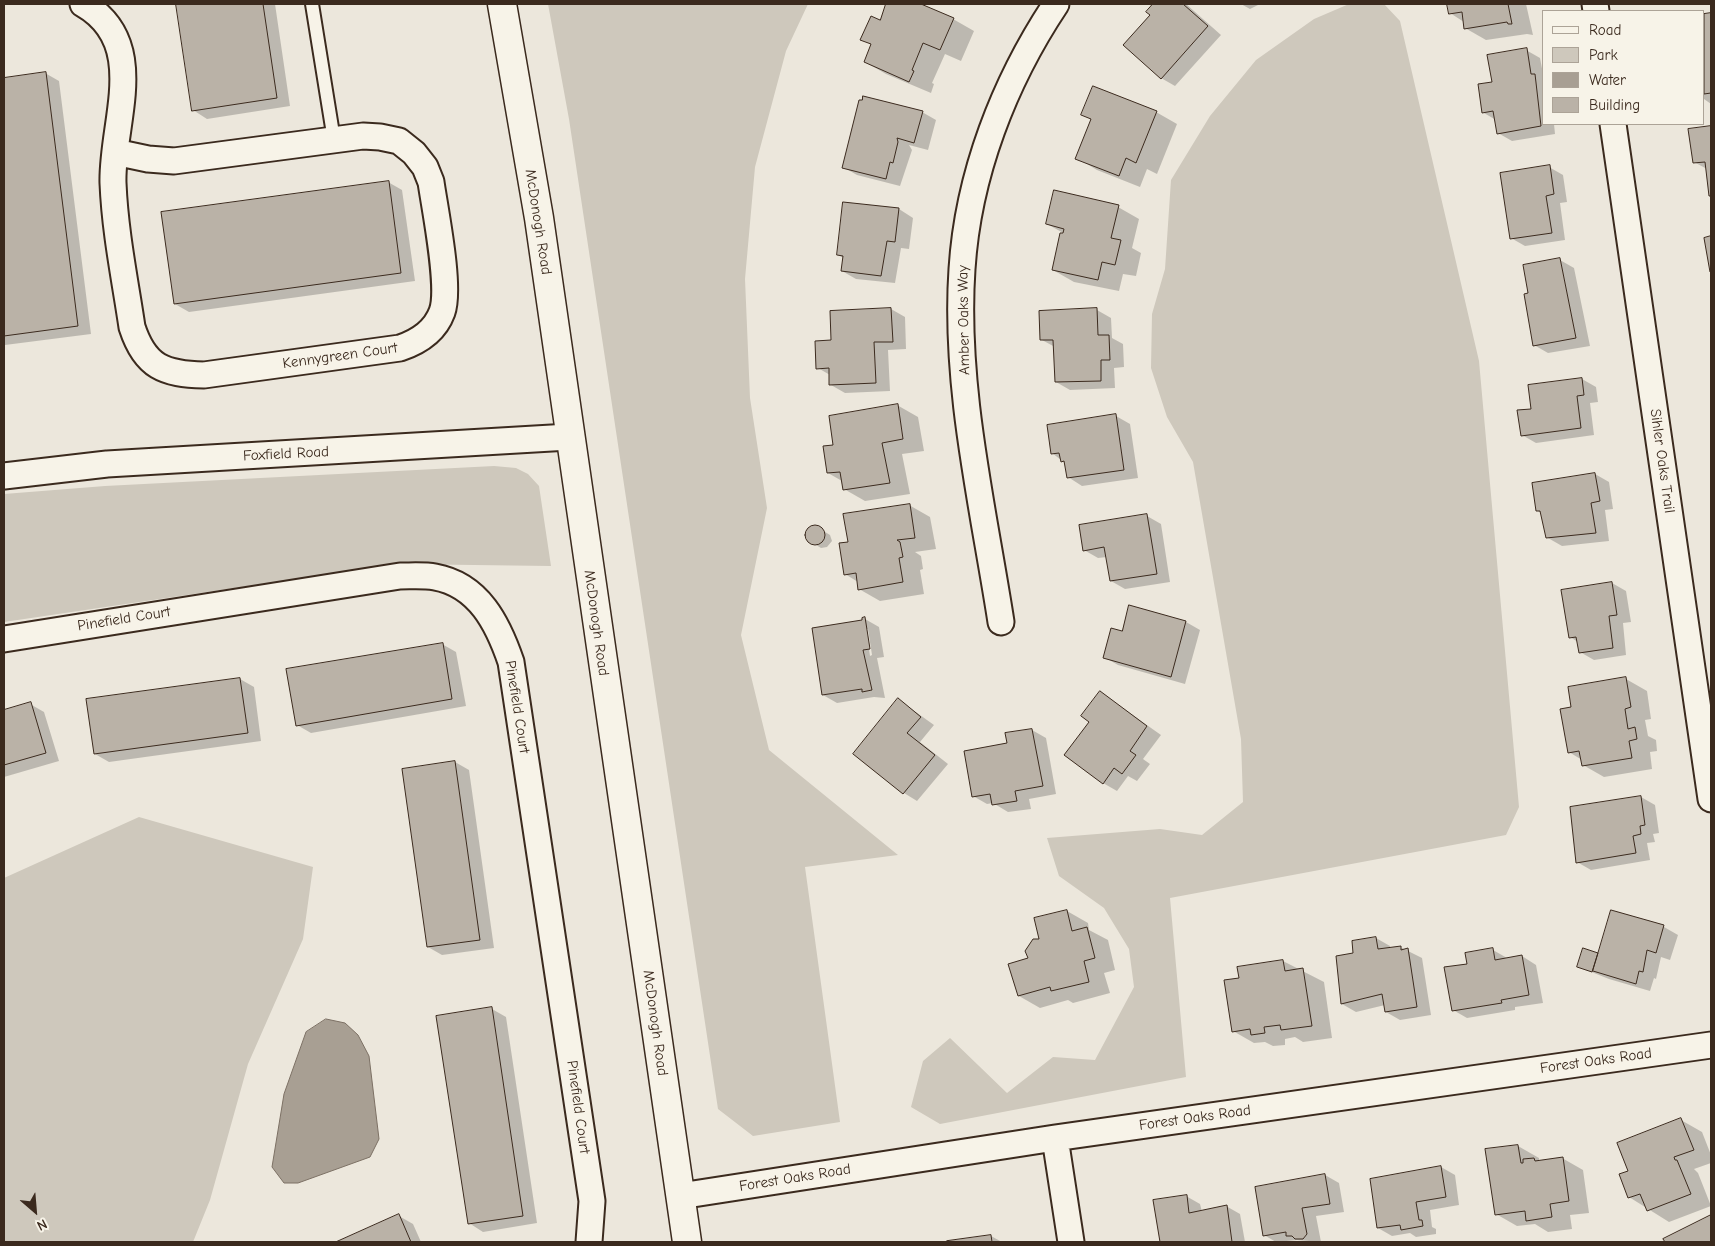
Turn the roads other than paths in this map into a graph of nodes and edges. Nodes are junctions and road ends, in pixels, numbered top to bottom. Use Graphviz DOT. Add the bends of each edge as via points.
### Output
graph roads {
  1 [pos="83,4"];
  2 [pos="312,4"];
  3 [pos="502,4"];
  4 [pos="1056,4"];
  5 [pos="1613,125"];
  6 [pos="334,140"];
  7 [pos="115,152"];
  8 [pos="569,437"];
  9 [pos="4,476"];
  10 [pos="1001,622"];
  11 [pos="4,639"];
  12 [pos="1711,799"];
  13 [pos="1711,1045"];
  14 [pos="1055,1138"];
  15 [pos="680,1196"];
  16 [pos="589,1242"];
  17 [pos="687,1242"];
  18 [pos="1071,1242"];
  1 -- 7 [label="street, Kennygreen Court" via="106,21 118,48 124,87"];
  2 -- 6 [label="lane"];
  3 -- 8 [label="main road, McDonogh Road" via="539,218"];
  4 -- 10 [label="street, Amber Oaks Way" via="1038,31 1009,88 986,145 971,207 962,268 962,338 967,406"];
  5 -- 12 [label="street, Sihler Oaks Trail"];
  6 -- 7 [label="street, Kennygreen Court" via="174,161"];
  6 -- 7 [label="street, Kennygreen Court" via="363,136 399,141 425,167 431,182 445,290 442,312 432,329 417,342 400,348 204,375 183,375 163,370 148,360 138,344 132,328 116,227"];
  8 -- 9 [label="street, Foxfield Road" via="107,464"];
  8 -- 15 [label="main road, McDonogh Road"];
  11 -- 16 [label="street, Pinefield Court" via="400,576 436,577 463,587 483,606 499,628 511,662 592,1201"];
  13 -- 14 [label="street, Forest Oaks Road"];
  14 -- 15 [label="street, Forest Oaks Road"];
  14 -- 18 [label="street"];
  15 -- 17 [label="main road, McDonogh Road"];
}
